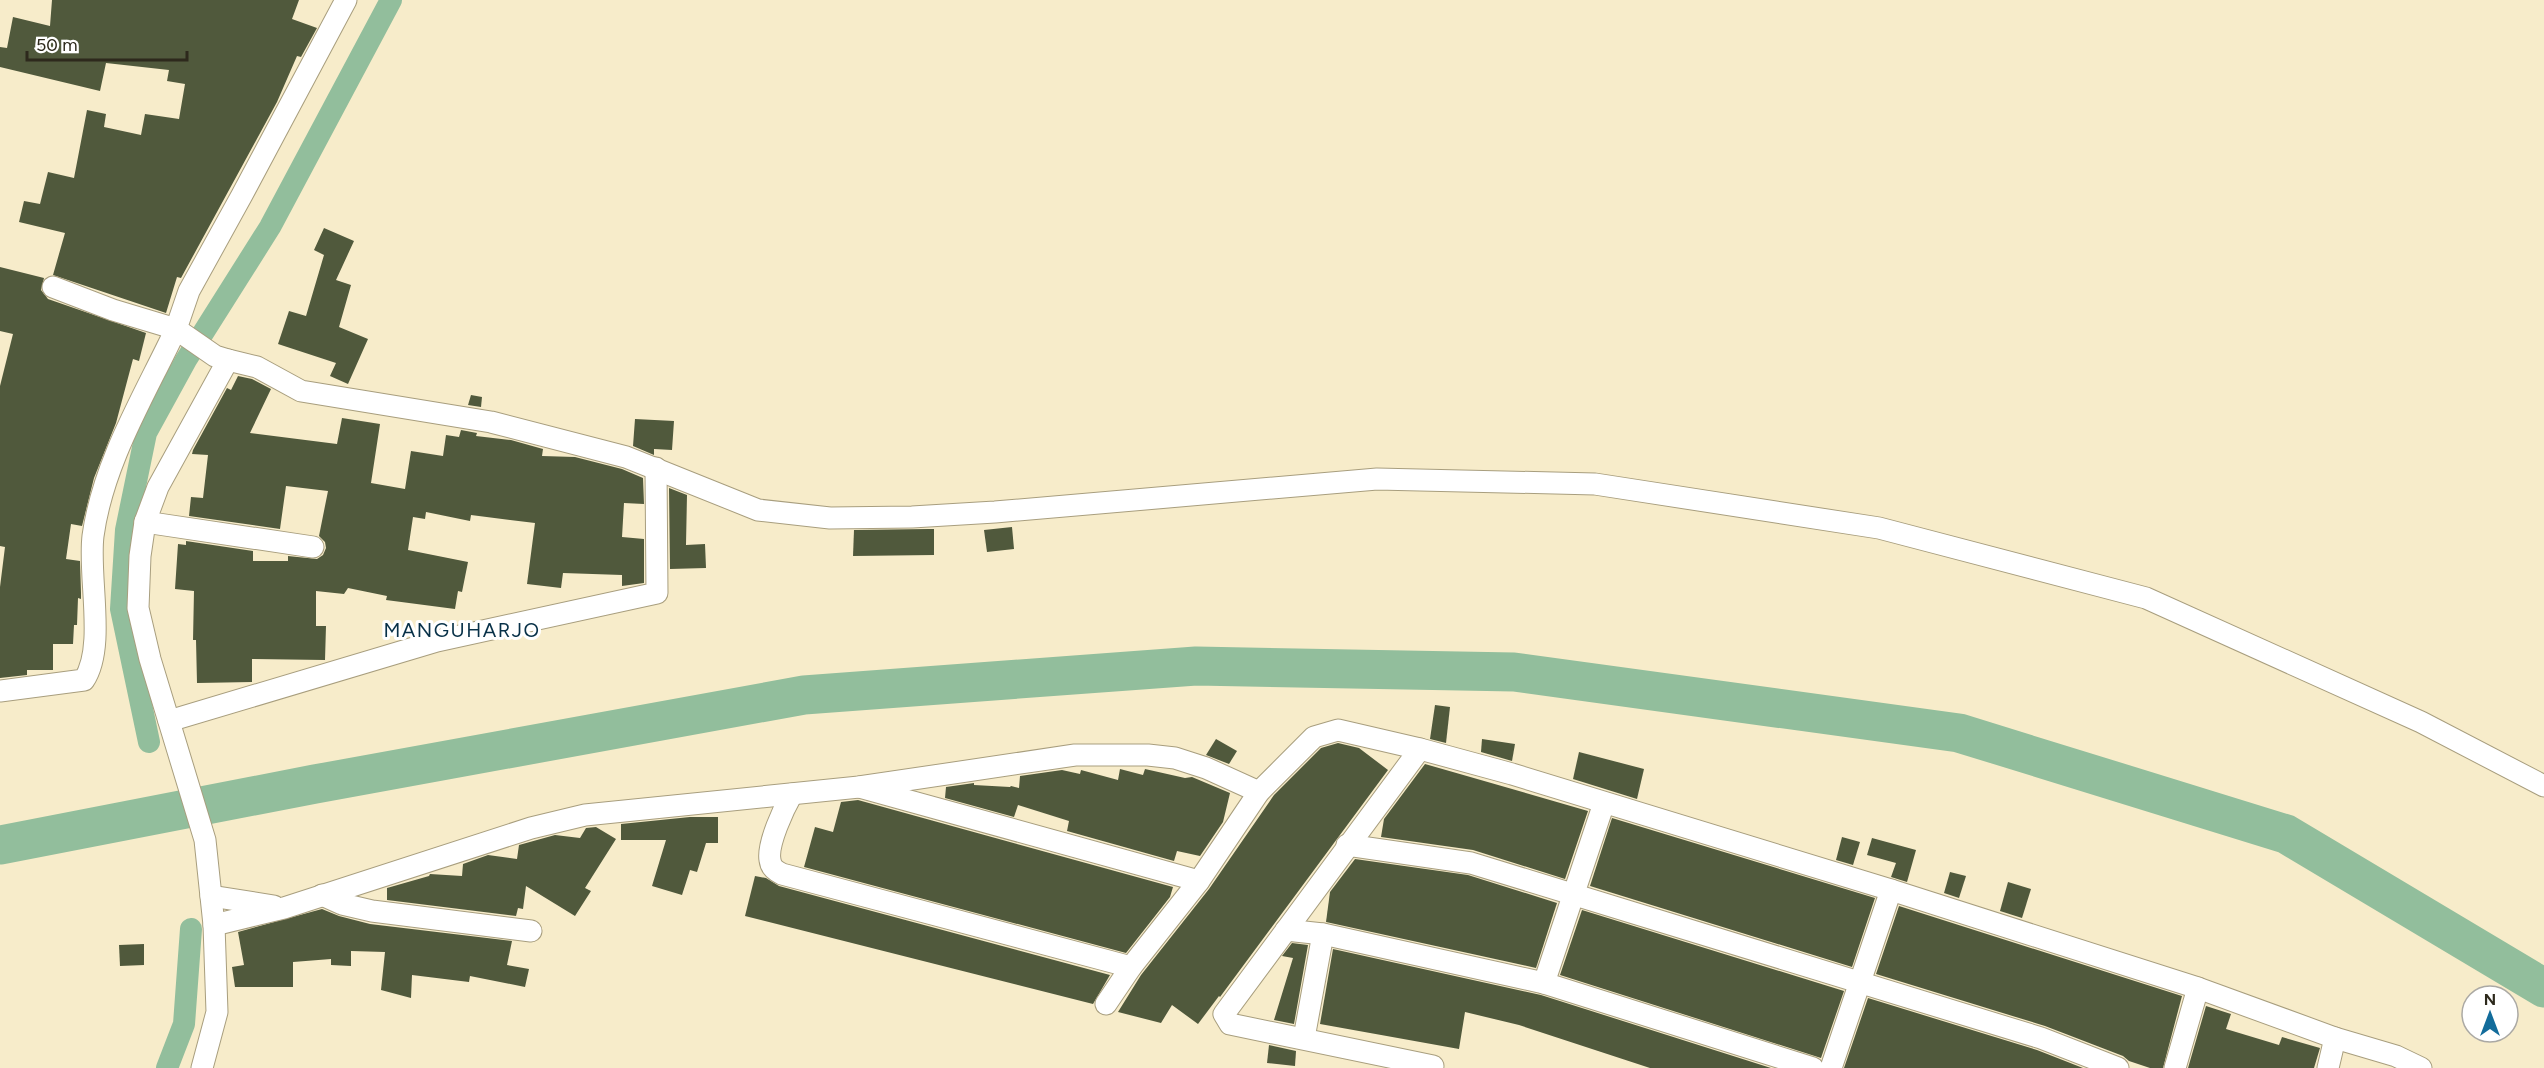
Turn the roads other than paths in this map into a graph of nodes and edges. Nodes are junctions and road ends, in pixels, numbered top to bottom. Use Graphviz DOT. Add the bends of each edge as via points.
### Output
graph roads {
  1 [pos="340,2"];
  2 [pos="53,287"];
  3 [pos="182,332"];
  4 [pos="221,358"];
  5 [pos="656,468"];
  6 [pos="145,522"];
  7 [pos="313,547"];
  8 [pos="0,691"];
  9 [pos="169,721"];
  10 [pos="1420,749"];
  11 [pos="2544,786"];
  12 [pos="859,787"];
  13 [pos="1259,792"];
  14 [pos="792,794"];
  15 [pos="1604,802"];
  16 [pos="1347,845"];
  17 [pos="1199,881"];
  18 [pos="1891,890"];
  19 [pos="1573,893"];
  20 [pos="322,895"];
  21 [pos="211,896"];
  22 [pos="284,908"];
  23 [pos="214,925"];
  24 [pos="1286,930"];
  25 [pos="531,931"];
  26 [pos="1323,934"];
  27 [pos="1131,967"];
  28 [pos="1860,981"];
  29 [pos="1544,983"];
  30 [pos="2198,988"];
  31 [pos="1106,1004"];
  32 [pos="1304,1038"];
  33 [pos="2335,1038"];
  34 [pos="1433,1066"];
  35 [pos="202,1068"];
  36 [pos="1813,1068"];
  37 [pos="1831,1068"];
  38 [pos="2118,1068"];
  39 [pos="2175,1068"];
  40 [pos="2328,1068"];
  41 [pos="2421,1068"];
  1 -- 3 [label="street" via="189,291"];
  2 -- 3 [label="street"];
  3 -- 4 [label="street"];
  3 -- 8 [label="street" via="132,420 108,477 93,536 96,650 90,672 84,680"];
  4 -- 5 [label="street" via="257,367 301,391 491,422"];
  4 -- 6 [label="street"];
  5 -- 9 [label="street" via="657,592 436,641"];
  5 -- 11 [label="street" via="758,510 830,518 983,512 1377,479 1595,484 1879,528 2146,598 2421,722"];
  6 -- 7 [label="street"];
  6 -- 9 [label="street" via="138,608"];
  9 -- 21 [label="street" via="205,840"];
  10 -- 13 [label="street" via="1338,730 1326,733 1314,737"];
  10 -- 15 [label="street"];
  10 -- 16 [label="street"];
  12 -- 13 [label="street" via="1075,755 1137,755 1175,758"];
  12 -- 14 [label="street"];
  12 -- 17 [label="street"];
  13 -- 17 [label="street"];
  14 -- 20 [label="street" via="585,815 531,828"];
  14 -- 27 [label="street" via="778,819 769,860 782,874"];
  15 -- 18 [label="street"];
  15 -- 19 [label="street"];
  16 -- 19 [label="street" via="1471,863"];
  16 -- 24 [label="street"];
  17 -- 27 [label="street"];
  18 -- 28 [label="street"];
  18 -- 30 [label="street"];
  19 -- 28 [label="street"];
  19 -- 29 [label="street"];
  20 -- 22 [label="street"];
  20 -- 25 [label="street" via="372,911"];
  21 -- 22 [label="street"];
  21 -- 23 [label="street"];
  22 -- 23 [label="street"];
  23 -- 35 [label="street" via="217,1012"];
  24 -- 26 [label="street"];
  24 -- 32 [label="street" via="1224,1014 1230,1024"];
  26 -- 29 [label="street"];
  26 -- 32 [label="street"];
  27 -- 31 [label="street"];
  28 -- 37 [label="street"];
  28 -- 38 [label="street" via="2041,1038"];
  29 -- 36 [label="street"];
  30 -- 33 [label="street"];
  30 -- 39 [label="street"];
  32 -- 34 [label="street"];
  33 -- 40 [label="street"];
  33 -- 41 [label="street" via="2396,1056"];
}
